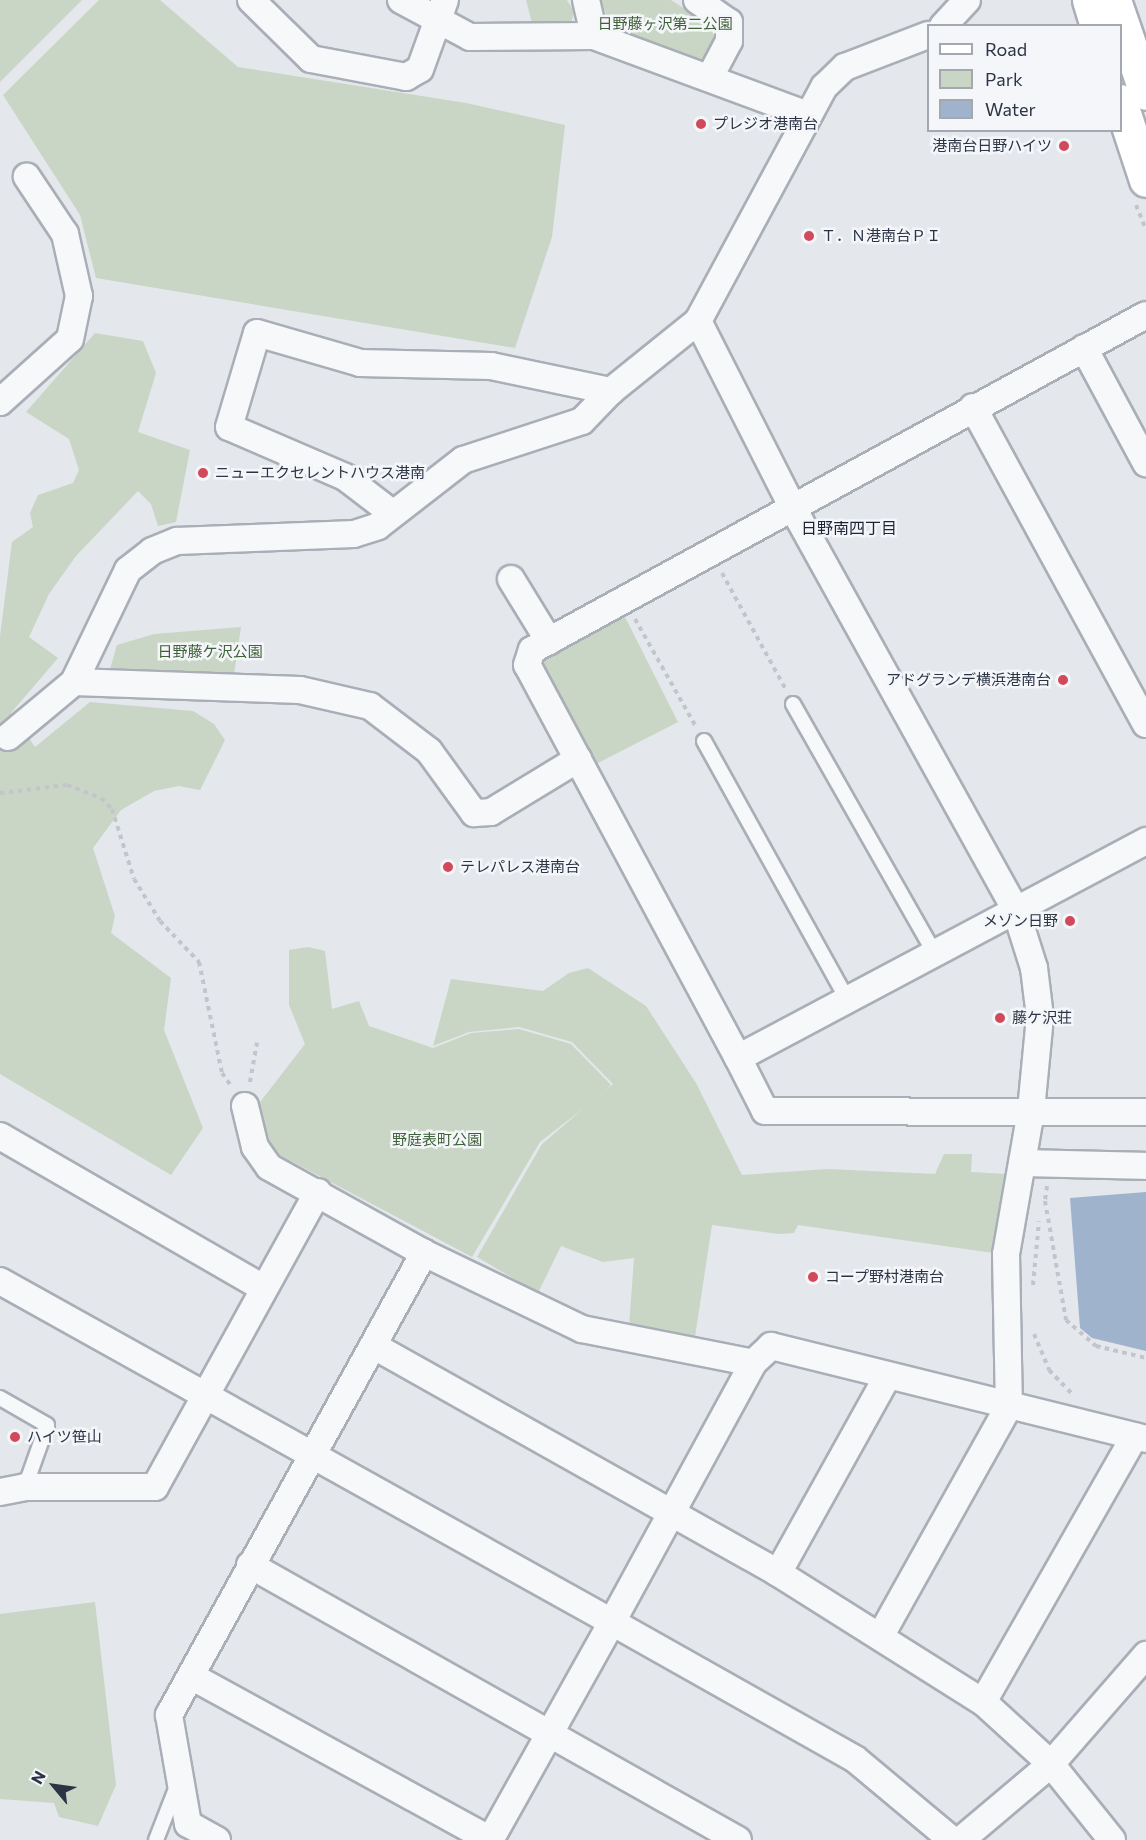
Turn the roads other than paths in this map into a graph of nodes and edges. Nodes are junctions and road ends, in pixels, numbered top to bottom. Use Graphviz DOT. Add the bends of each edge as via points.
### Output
graph roads {
  1 [pos="251,0"];
  2 [pos="401,0"];
  3 [pos="586,0"];
  4 [pos="697,0"];
  5 [pos="967,0"];
  6 [pos="1089,0"];
  7 [pos="1114,0"];
  8 [pos="442,10"];
  9 [pos="945,24"];
  10 [pos="1096,24"];
  11 [pos="927,35"];
  12 [pos="594,36"];
  13 [pos="710,77"];
  14 [pos="1146,93"];
  15 [pos="1122,107"];
  16 [pos="807,115"];
  17 [pos="27,177"];
  18 [pos="1146,180"];
  19 [pos="1146,315"];
  20 [pos="698,321"];
  21 [pos="1084,348"];
  22 [pos="610,391"];
  23 [pos="0,402"];
  24 [pos="973,407"];
  25 [pos="1146,463"];
  26 [pos="794,510"];
  27 [pos="392,513"];
  28 [pos="511,579"];
  29 [pos="549,641"];
  30 [pos="74,682"];
  31 [pos="794,704"];
  32 [pos="1146,724"];
  33 [pos="8,737"];
  34 [pos="704,741"];
  35 [pos="578,759"];
  36 [pos="1146,841"];
  37 [pos="1016,911"];
  38 [pos="933,950"];
  39 [pos="846,997"];
  40 [pos="738,1058"];
  41 [pos="245,1106"];
  42 [pos="1031,1111"];
  43 [pos="1146,1112"];
  44 [pos="0,1136"];
  45 [pos="1039,1163"];
  46 [pos="1146,1166"];
  47 [pos="318,1192"];
  48 [pos="424,1253"];
  49 [pos="0,1281"];
  50 [pos="262,1287"];
  51 [pos="374,1346"];
  52 [pos="753,1364"];
  53 [pos="887,1377"];
  54 [pos="204,1397"];
  55 [pos="0,1398"];
  56 [pos="1010,1406"];
  57 [pos="1140,1437"];
  58 [pos="310,1456"];
  59 [pos="25,1487"];
  60 [pos="0,1492"];
  61 [pos="670,1514"];
  62 [pos="250,1565"];
  63 [pos="778,1573"];
  64 [pos="612,1622"];
  65 [pos="881,1635"];
  66 [pos="1146,1655"];
  67 [pos="191,1676"];
  68 [pos="1139,1685"];
  69 [pos="983,1702"];
  70 [pos="549,1733"];
  71 [pos="1051,1764"];
  72 [pos="181,1772"];
  73 [pos="156,1840"];
  74 [pos="217,1840"];
  75 [pos="490,1840"];
  76 [pos="738,1840"];
  77 [pos="952,1840"];
  78 [pos="961,1840"];
  79 [pos="1112,1840"];
  1 -- 8 [label="street" via="311,59 406,77 420,69"];
  2 -- 8 [label="street"];
  3 -- 12 [label="street"];
  4 -- 13 [label="street" via="729,22 729,41"];
  5 -- 9 [label="street"];
  6 -- 10 [label="main road"];
  7 -- 14 [label="main road"];
  8 -- 12 [label="street" via="470,37"];
  11 -- 16 [label="street" via="845,67"];
  12 -- 13 [label="street"];
  13 -- 16 [label="street"];
  15 -- 18 [label="main road"];
  16 -- 20 [label="street"];
  17 -- 23 [label="street" via="65,234 79,296 70,339"];
  19 -- 21 [label="street"];
  20 -- 22 [label="street"];
  20 -- 26 [label="street"];
  21 -- 24 [label="street"];
  21 -- 25 [label="street"];
  22 -- 27 [label="street" via="582,421 463,460"];
  22 -- 27 [label="street" via="491,366 360,363 257,333 229,427 345,477"];
  24 -- 26 [label="street"];
  24 -- 32 [label="street"];
  26 -- 29 [label="street"];
  26 -- 37 [label="street"];
  27 -- 30 [label="street" via="378,526 354,534 177,541 152,551 128,570"];
  28 -- 29 [label="street"];
  29 -- 35 [label="street" via="532,650 527,665"];
  30 -- 33 [label="street"];
  30 -- 35 [label="street" via="300,690 370,706 429,751 474,813 491,812"];
  31 -- 38 [label="lane"];
  34 -- 39 [label="lane"];
  35 -- 40 [label="street"];
  36 -- 37 [label="street"];
  37 -- 38 [label="street"];
  37 -- 42 [label="street" via="1034,968 1040,1017"];
  38 -- 39 [label="street"];
  39 -- 40 [label="street"];
  40 -- 42 [label="street" via="765,1111"];
  41 -- 47 [label="street" via="255,1147 269,1167"];
  42 -- 43 [label="street"];
  42 -- 45 [label="street"];
  44 -- 50 [label="street"];
  45 -- 46 [label="street"];
  45 -- 56 [label="street" via="1006,1254"];
  47 -- 48 [label="street"];
  47 -- 50 [label="street"];
  48 -- 51 [label="street"];
  48 -- 52 [label="street" via="582,1329"];
  49 -- 54 [label="street"];
  50 -- 54 [label="street"];
  51 -- 58 [label="street"];
  51 -- 61 [label="street"];
  52 -- 53 [label="street" via="771,1346"];
  52 -- 61 [label="street"];
  53 -- 56 [label="street"];
  53 -- 63 [label="street"];
  54 -- 58 [label="street"];
  54 -- 59 [label="street" via="155,1487"];
  55 -- 59 [label="lane" via="47,1425"];
  56 -- 57 [label="street"];
  56 -- 65 [label="street"];
  57 -- 69 [label="street"];
  58 -- 62 [label="street"];
  58 -- 64 [label="street"];
  59 -- 60 [label="street"];
  61 -- 63 [label="street"];
  61 -- 64 [label="street"];
  62 -- 67 [label="street"];
  62 -- 70 [label="street"];
  63 -- 65 [label="street"];
  64 -- 70 [label="street"];
  64 -- 77 [label="street" via="855,1759"];
  65 -- 69 [label="street"];
  66 -- 68 [label="street"];
  67 -- 72 [label="street" via="169,1715"];
  67 -- 75 [label="street"];
  68 -- 71 [label="street"];
  69 -- 71 [label="street"];
  70 -- 75 [label="street"];
  70 -- 76 [label="street"];
  71 -- 78 [label="street"];
  71 -- 79 [label="street"];
  72 -- 73 [label="lane"];
  72 -- 74 [label="street" via="188,1824"];
}
